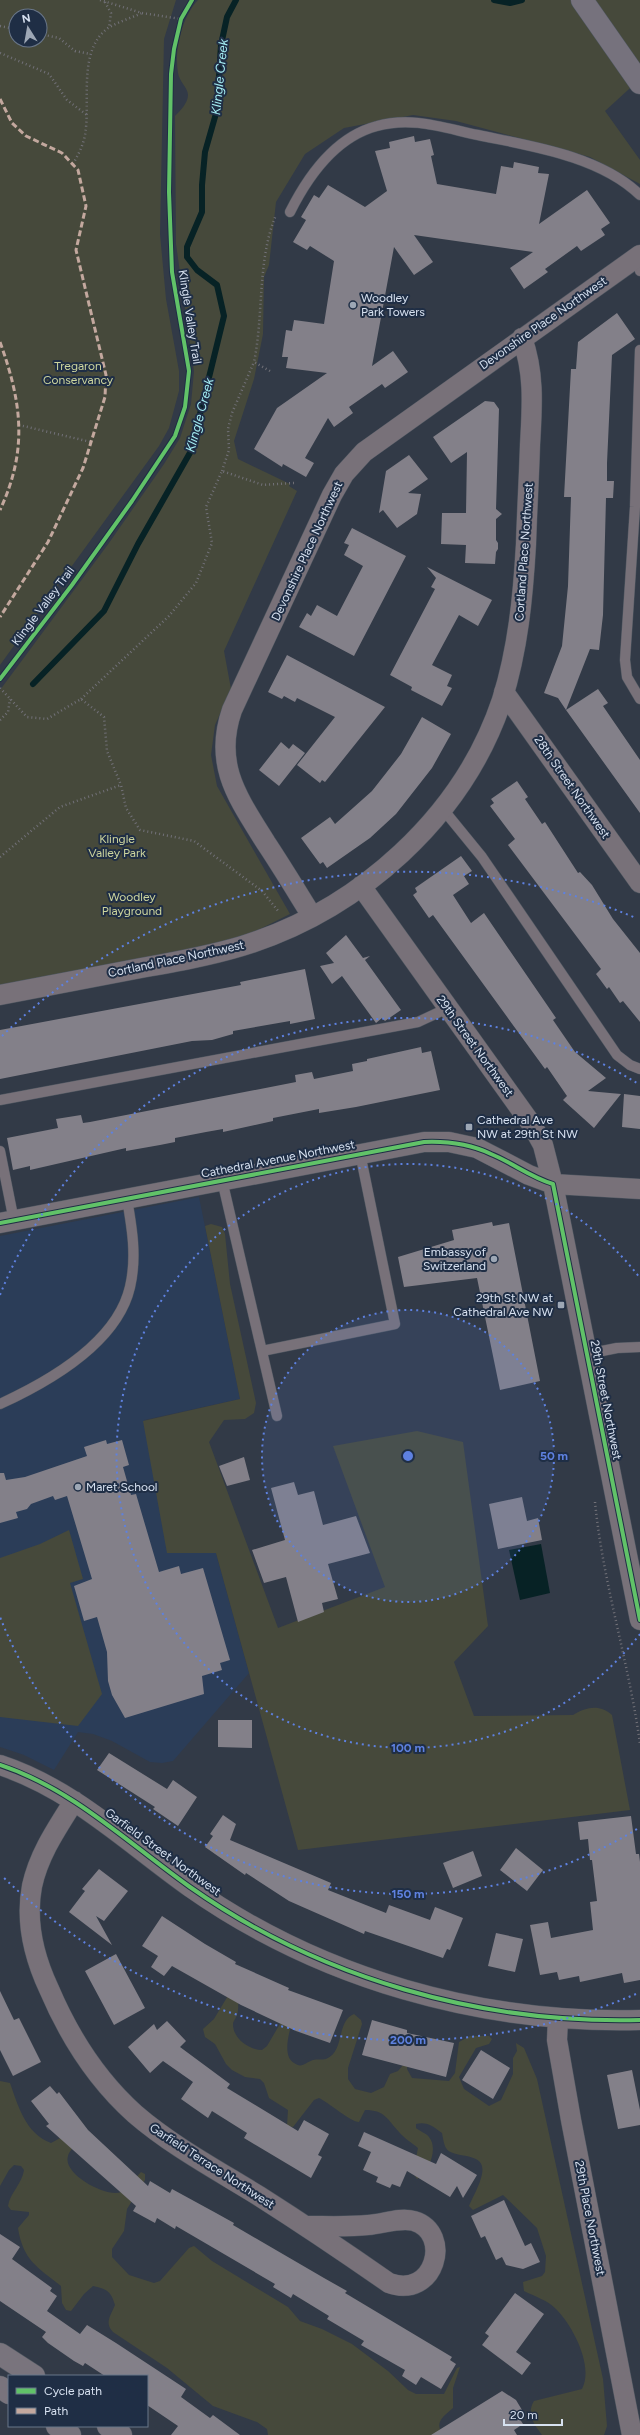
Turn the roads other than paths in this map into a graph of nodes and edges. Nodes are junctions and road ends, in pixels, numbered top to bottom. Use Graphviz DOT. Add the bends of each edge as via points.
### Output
graph roads {
  1 [pos="582,0"];
  2 [pos="640,82"];
  3 [pos="640,196"];
  4 [pos="290,212"];
  5 [pos="639,261"];
  6 [pos="522,338"];
  7 [pos="640,350"];
  8 [pos="504,692"];
  9 [pos="640,699"];
  10 [pos="442,808"];
  11 [pos="640,883"];
  12 [pos="360,886"];
  13 [pos="312,916"];
  14 [pos="0,995"];
  15 [pos="448,1008"];
  16 [pos="640,1069"];
  17 [pos="0,1100"];
  18 [pos="0,1151"];
  19 [pos="360,1153"];
  20 [pos="222,1180"];
  21 [pos="553,1184"];
  22 [pos="640,1189"];
  23 [pos="127,1199"];
  24 [pos="7,1222"];
  25 [pos="640,1347"];
  26 [pos="262,1351"];
  27 [pos="587,1354"];
  28 [pos="0,1404"];
  29 [pos="277,1416"];
  30 [pos="640,1620"];
  31 [pos="0,1765"];
  32 [pos="74,1801"];
  33 [pos="558,2018"];
  34 [pos="640,2020"];
  35 [pos="307,2226"];
  36 [pos="0,2354"];
  37 [pos="32,2375"];
  38 [pos="630,2426"];
  39 [pos="58,2427"];
  40 [pos="109,2427"];
  41 [pos="70,2435"];
  42 [pos="121,2435"];
  43 [pos="619,2435"];
  1 -- 2 [label="main road"];
  3 -- 4 [label="lane" via="626,182 550,150 425,122 398,122 376,126 352,137 331,152 304,184"];
  5 -- 6 [label="street, Devonshire Place Northwest"];
  6 -- 8 [label="street, Cortland Place Northwest" via="532,383 524,585 518,637"];
  6 -- 13 [label="street, Devonshire Place Northwest" via="364,452 344,474 229,720 225,740 226,762 234,792"];
  7 -- 9 [label="lane" via="635,507 625,660 627,676"];
  8 -- 10 [label="street, Cortland Place Northwest" via="484,741"];
  8 -- 11 [label="street, 28th Street Northwest"];
  10 -- 12 [label="street, Cortland Place Northwest" via="398,857"];
  10 -- 16 [label="lane" via="482,858 617,1055"];
  12 -- 13 [label="street, Cortland Place Northwest"];
  12 -- 15 [label="street, 29th Street Northwest"];
  13 -- 14 [label="street, Cortland Place Northwest" via="277,933 216,953"];
  15 -- 17 [label="lane" via="418,1022"];
  15 -- 21 [label="street, 29th Street Northwest" via="532,1125 543,1145"];
  18 -- 24 [label="lane"];
  19 -- 20 [label="street, Cathedral Avenue Northwest"];
  19 -- 21 [label="street, Cathedral Avenue Northwest" via="424,1142 456,1143 490,1153 530,1175"];
  19 -- 26 [label="lane" via="395,1324"];
  20 -- 23 [label="street, Cathedral Avenue Northwest"];
  20 -- 26 [label="lane"];
  21 -- 22 [label="street, Cathedral Avenue Northwest"];
  21 -- 27 [label="street, 29th Street Northwest"];
  23 -- 24 [label="street, Cathedral Avenue Northwest"];
  23 -- 28 [label="lane" via="134,1252 130,1288 113,1324 74,1362 28,1392"];
  25 -- 27 [label="lane" via="617,1348"];
  26 -- 29 [label="lane"];
  27 -- 30 [label="street, 29th Street Northwest"];
  31 -- 32 [label="street, Garfield Street Northwest" via="32,1778"];
  32 -- 33 [label="street, Garfield Street Northwest" via="213,1902 317,1958 426,1996 501,2011"];
  32 -- 35 [label="street, Garfield Terrace Northwest" via="51,1837 39,1862 32,1888 30,1911 31,1934 37,1961 68,2030 99,2074 136,2114 180,2147"];
  33 -- 34 [label="street, Garfield Street Northwest" via="593,2021"];
  33 -- 38 [label="street, 29th Place Northwest" via="557,2040 569,2113"];
  35 -- 35 [label="street, Garfield Terrace Northwest" via="389,2282 399,2286 410,2286 419,2281 428,2274 435,2263 432,2239 424,2227 414,2221"];
  36 -- 37 [label="main road"];
  38 -- 43 [label="street, 29th Place Northwest"];
  39 -- 41 [label="main road"];
  40 -- 42 [label="main road"];
}
